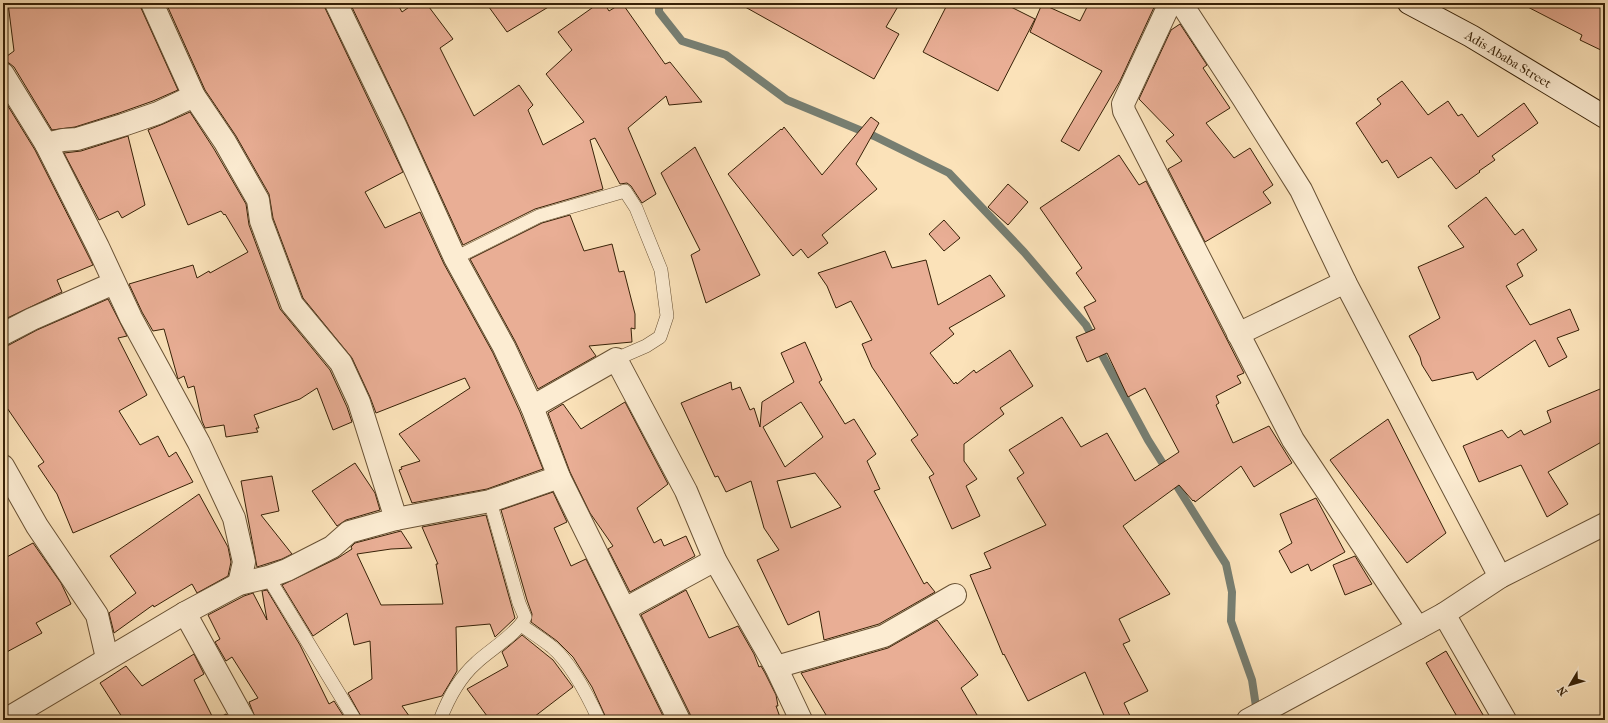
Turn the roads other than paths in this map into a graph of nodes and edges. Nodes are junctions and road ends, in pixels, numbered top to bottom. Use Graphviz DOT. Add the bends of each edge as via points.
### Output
graph roads {
  1 [pos="152,3"];
  2 [pos="336,3"];
  3 [pos="1170,3"];
  4 [pos="1181,3"];
  5 [pos="1409,3"];
  6 [pos="3,74"];
  7 [pos="194,96"];
  8 [pos="1605,117"];
  9 [pos="46,144"];
  10 [pos="455,258"];
  11 [pos="1345,282"];
  12 [pos="114,283"];
  13 [pos="3,334"];
  14 [pos="1238,334"];
  15 [pos="616,360"];
  16 [pos="532,407"];
  17 [pos="3,466"];
  18 [pos="559,477"];
  19 [pos="490,502"];
  20 [pos="396,519"];
  21 [pos="1605,524"];
  22 [pos="715,560"];
  23 [pos="1500,577"];
  24 [pos="268,578"];
  25 [pos="239,584"];
  26 [pos="955,595"];
  27 [pos="625,609"];
  28 [pos="185,613"];
  29 [pos="1444,614"];
  30 [pos="521,625"];
  31 [pos="1418,628"];
  32 [pos="107,658"];
  33 [pos="776,667"];
  34 [pos="5,720"];
  35 [pos="244,720"];
  36 [pos="355,720"];
  37 [pos="440,720"];
  38 [pos="599,720"];
  39 [pos="679,720"];
  40 [pos="801,720"];
  41 [pos="1248,720"];
  42 [pos="1505,720"];
  1 -- 7 [label="street"];
  2 -- 10 [label="street"];
  3 -- 14 [label="street" via="1123,104 1124,111"];
  4 -- 11 [label="street" via="1301,190"];
  5 -- 8 [label="street, Adis Ababa Street" via="1471,36"];
  6 -- 9 [label="street"];
  7 -- 9 [label="street" via="158,113 123,125 77,139"];
  7 -- 20 [label="street" via="225,142 258,200 261,221 292,304 341,363 359,402"];
  9 -- 12 [label="street"];
  10 -- 15 [label="lane" via="539,216 625,191 636,208 661,270 667,316 660,337"];
  10 -- 16 [label="street" via="504,347"];
  11 -- 14 [label="street"];
  11 -- 23 [label="street"];
  12 -- 13 [label="street"];
  12 -- 25 [label="street" via="199,443 234,518 244,562"];
  14 -- 31 [label="street" via="1293,440"];
  15 -- 16 [label="street"];
  15 -- 22 [label="street" via="686,491"];
  16 -- 18 [label="street"];
  17 -- 32 [label="street" via="37,526 97,616"];
  18 -- 19 [label="street"];
  18 -- 27 [label="street"];
  19 -- 20 [label="street"];
  19 -- 30 [label="lane" via="525,617"];
  20 -- 24 [label="street" via="349,532 332,547"];
  21 -- 23 [label="street"];
  22 -- 27 [label="street"];
  22 -- 33 [label="street"];
  23 -- 29 [label="street"];
  24 -- 25 [label="street"];
  24 -- 36 [label="lane"];
  25 -- 28 [label="street"];
  26 -- 33 [label="street" via="884,636"];
  27 -- 39 [label="street"];
  28 -- 32 [label="street"];
  28 -- 35 [label="street"];
  29 -- 31 [label="street"];
  29 -- 42 [label="street"];
  30 -- 37 [label="lane" via="475,663 446,704"];
  30 -- 38 [label="lane" via="560,655 588,696"];
  31 -- 41 [label="street"];
  32 -- 34 [label="street"];
  33 -- 40 [label="street"];
}
